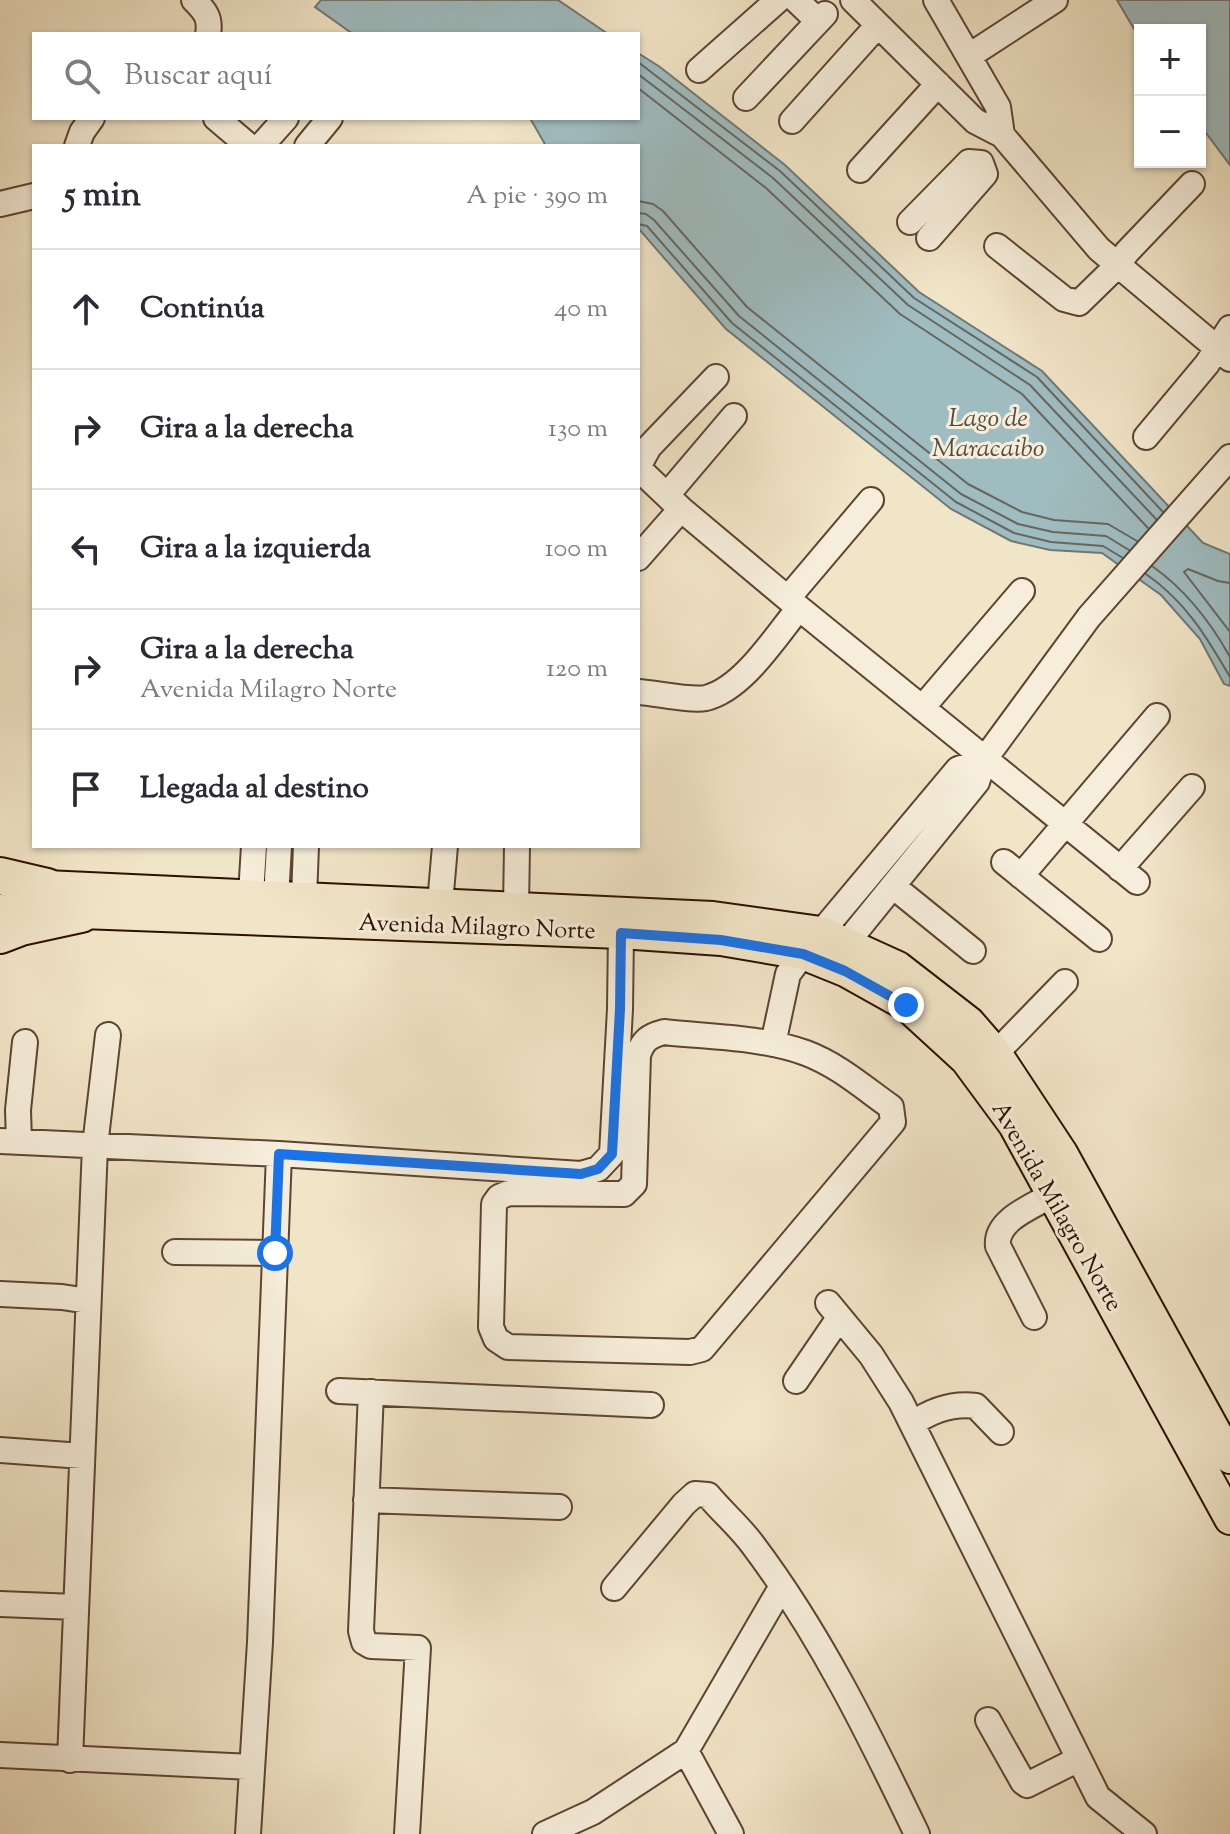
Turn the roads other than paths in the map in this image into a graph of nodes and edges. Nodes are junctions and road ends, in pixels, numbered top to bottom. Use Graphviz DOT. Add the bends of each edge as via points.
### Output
graph roads {
  1 [pos="194,0"];
  2 [pos="778,0"];
  3 [pos="796,0"];
  4 [pos="853,0"];
  5 [pos="936,0"];
  6 [pos="1055,0"];
  7 [pos="878,25"];
  8 [pos="208,32"];
  9 [pos="969,56"];
  10 [pos="699,70"];
  11 [pos="938,84"];
  12 [pos="746,98"];
  13 [pos="91,120"];
  14 [pos="218,120"];
  15 [pos="284,120"];
  16 [pos="328,120"];
  17 [pos="792,121"];
  18 [pos="1006,138"];
  19 [pos="78,144"];
  20 [pos="247,144"];
  21 [pos="263,144"];
  22 [pos="309,144"];
  23 [pos="860,170"];
  24 [pos="1196,188"];
  25 [pos="32,196"];
  26 [pos="0,204"];
  27 [pos="919,230"];
  28 [pos="997,246"];
  29 [pos="1122,268"];
  30 [pos="1226,345"];
  31 [pos="716,377"];
  32 [pos="734,416"];
  33 [pos="1146,437"];
  34 [pos="1230,457"];
  35 [pos="640,472"];
  36 [pos="864,497"];
  37 [pos="674,502"];
  38 [pos="640,555"];
  39 [pos="1022,591"];
  40 [pos="787,598"];
  41 [pos="640,692"];
  42 [pos="922,708"];
  43 [pos="1157,716"];
  44 [pos="984,760"];
  45 [pos="1192,787"];
  46 [pos="1066,824"];
  47 [pos="255,848"];
  48 [pos="279,848"];
  49 [pos="305,848"];
  50 [pos="445,848"];
  51 [pos="517,848"];
  52 [pos="0,876"];
  53 [pos="0,884"];
  54 [pos="47,887"];
  55 [pos="894,887"];
  56 [pos="440,904"];
  57 [pos="271,906"];
  58 [pos="516,907"];
  59 [pos="0,910"];
  60 [pos="81,914"];
  61 [pos="621,933"];
  62 [pos="0,935"];
  63 [pos="1099,939"];
  64 [pos="825,948"];
  65 [pos="973,951"];
  66 [pos="1065,982"];
  67 [pos="108,1035"];
  68 [pos="25,1042"];
  69 [pos="773,1044"];
  70 [pos="996,1053"];
  71 [pos="10,1142"];
  72 [pos="95,1146"];
  73 [pos="279,1154"];
  74 [pos="1052,1195"];
  75 [pos="175,1252"];
  76 [pos="275,1253"];
  77 [pos="0,1294"];
  78 [pos="88,1301"];
  79 [pos="1034,1317"];
  80 [pos="796,1381"];
  81 [pos="339,1391"];
  82 [pos="371,1392"];
  83 [pos="651,1405"];
  84 [pos="912,1424"];
  85 [pos="1001,1432"];
  86 [pos="0,1450"];
  87 [pos="82,1456"];
  88 [pos="1230,1458"];
  89 [pos="366,1500"];
  90 [pos="559,1507"];
  91 [pos="1229,1515"];
  92 [pos="782,1586"];
  93 [pos="614,1588"];
  94 [pos="0,1604"];
  95 [pos="76,1607"];
  96 [pos="988,1720"];
  97 [pos="686,1751"];
  98 [pos="0,1755"];
  99 [pos="1079,1759"];
  100 [pos="70,1760"];
  101 [pos="252,1767"];
  102 [pos="248,1834"];
  103 [pos="407,1834"];
  104 [pos="545,1834"];
  105 [pos="731,1834"];
  106 [pos="917,1834"];
  107 [pos="1144,1834"];
  1 -- 8 [label="street" via="207,13"];
  2 -- 10 [label="street"];
  3 -- 12 [label="street" via="821,17"];
  4 -- 7 [label="street"];
  5 -- 9 [label="street"];
  6 -- 9 [label="street"];
  7 -- 11 [label="street"];
  7 -- 17 [label="street"];
  9 -- 18 [label="street" via="998,107"];
  11 -- 18 [label="street" via="975,121"];
  11 -- 23 [label="street"];
  13 -- 19 [label="street"];
  14 -- 20 [label="street"];
  15 -- 21 [label="street"];
  16 -- 22 [label="street"];
  18 -- 27 [label="street" via="981,163 969,162"];
  18 -- 29 [label="street" via="1099,249"];
  24 -- 29 [label="street" via="1127,252"];
  25 -- 26 [label="street"];
  28 -- 29 [label="street" via="1073,304"];
  29 -- 30 [label="street"];
  30 -- 33 [label="street"];
  31 -- 35 [label="street" via="649,447"];
  32 -- 37 [label="street"];
  34 -- 44 [label="street" via="1089,617"];
  35 -- 37 [label="street"];
  36 -- 40 [label="street"];
  37 -- 38 [label="street"];
  37 -- 40 [label="street"];
  39 -- 42 [label="street"];
  40 -- 41 [label="street" via="742,676 723,691 704,698"];
  40 -- 42 [label="street"];
  42 -- 44 [label="street"];
  43 -- 46 [label="street"];
  44 -- 46 [label="street"];
  44 -- 55 [label="street" via="977,782"];
  44 -- 64 [label="street" via="958,769 854,896"];
  45 -- 46 [label="street" via="1128,876"];
  46 -- 63 [label="street" via="1012,869"];
  47 -- 57 [label="street"];
  48 -- 57 [label="street"];
  49 -- 57 [label="street"];
  50 -- 56 [label="street"];
  51 -- 58 [label="street"];
  52 -- 54 [label="highway"];
  53 -- 54 [label="main road, Avenida Milagro Norte"];
  54 -- 57 [label="main road, Avenida Milagro Norte"];
  55 -- 64 [label="street"];
  55 -- 65 [label="street"];
  56 -- 57 [label="main road, Avenida Milagro Norte"];
  56 -- 58 [label="main road, Avenida Milagro Norte"];
  57 -- 60 [label="main road, Avenida Milagro Norte"];
  57 -- 61 [label="main road, Avenida Milagro Norte"];
  58 -- 64 [label="main road, Avenida Milagro Norte" via="713,917"];
  59 -- 60 [label="main road, Avenida Milagro Norte"];
  60 -- 62 [label="highway"];
  61 -- 64 [label="main road, Avenida Milagro Norte"];
  61 -- 73 [label="street" via="612,1154 598,1169 581,1174"];
  64 -- 69 [label="street" via="788,974"];
  64 -- 70 [label="main road, Avenida Milagro Norte" via="898,967 969,1022"];
  64 -- 74 [label="main road, Avenida Milagro Norte" via="906,1005 966,1060 1014,1125"];
  66 -- 70 [label="street"];
  67 -- 72 [label="street"];
  68 -- 71 [label="street"];
  69 -- 69 [label="street" via="664,1032 642,1042 631,1189 624,1194 509,1193 494,1204 491,1327 496,1339 508,1347 702,1349 893,1122 891,1107 835,1067"];
  70 -- 88 [label="main road, Avenida Milagro Norte" via="1062,1153"];
  71 -- 72 [label="street"];
  72 -- 73 [label="street"];
  72 -- 78 [label="street"];
  73 -- 76 [label="street"];
  74 -- 79 [label="street" via="1002,1225 997,1236"];
  74 -- 91 [label="main road, Avenida Milagro Norte"];
  75 -- 76 [label="street"];
  76 -- 101 [label="street"];
  77 -- 78 [label="street"];
  78 -- 87 [label="street"];
  80 -- 84 [label="street" via="834,1311 871,1355"];
  81 -- 82 [label="street"];
  82 -- 83 [label="street"];
  82 -- 89 [label="street"];
  84 -- 85 [label="street" via="959,1404 976,1406"];
  84 -- 99 [label="street"];
  86 -- 87 [label="street"];
  87 -- 95 [label="street"];
  89 -- 90 [label="street"];
  89 -- 103 [label="street" via="364,1642 418,1648"];
  92 -- 93 [label="street" via="751,1541 701,1493 684,1504"];
  92 -- 97 [label="street"];
  92 -- 106 [label="street" via="873,1742"];
  94 -- 95 [label="street"];
  95 -- 100 [label="street"];
  96 -- 99 [label="street" via="1027,1785"];
  97 -- 104 [label="street" via="593,1812"];
  97 -- 105 [label="street"];
  98 -- 100 [label="street"];
  99 -- 107 [label="street" via="1098,1797"];
  100 -- 101 [label="street"];
  101 -- 102 [label="street"];
}
